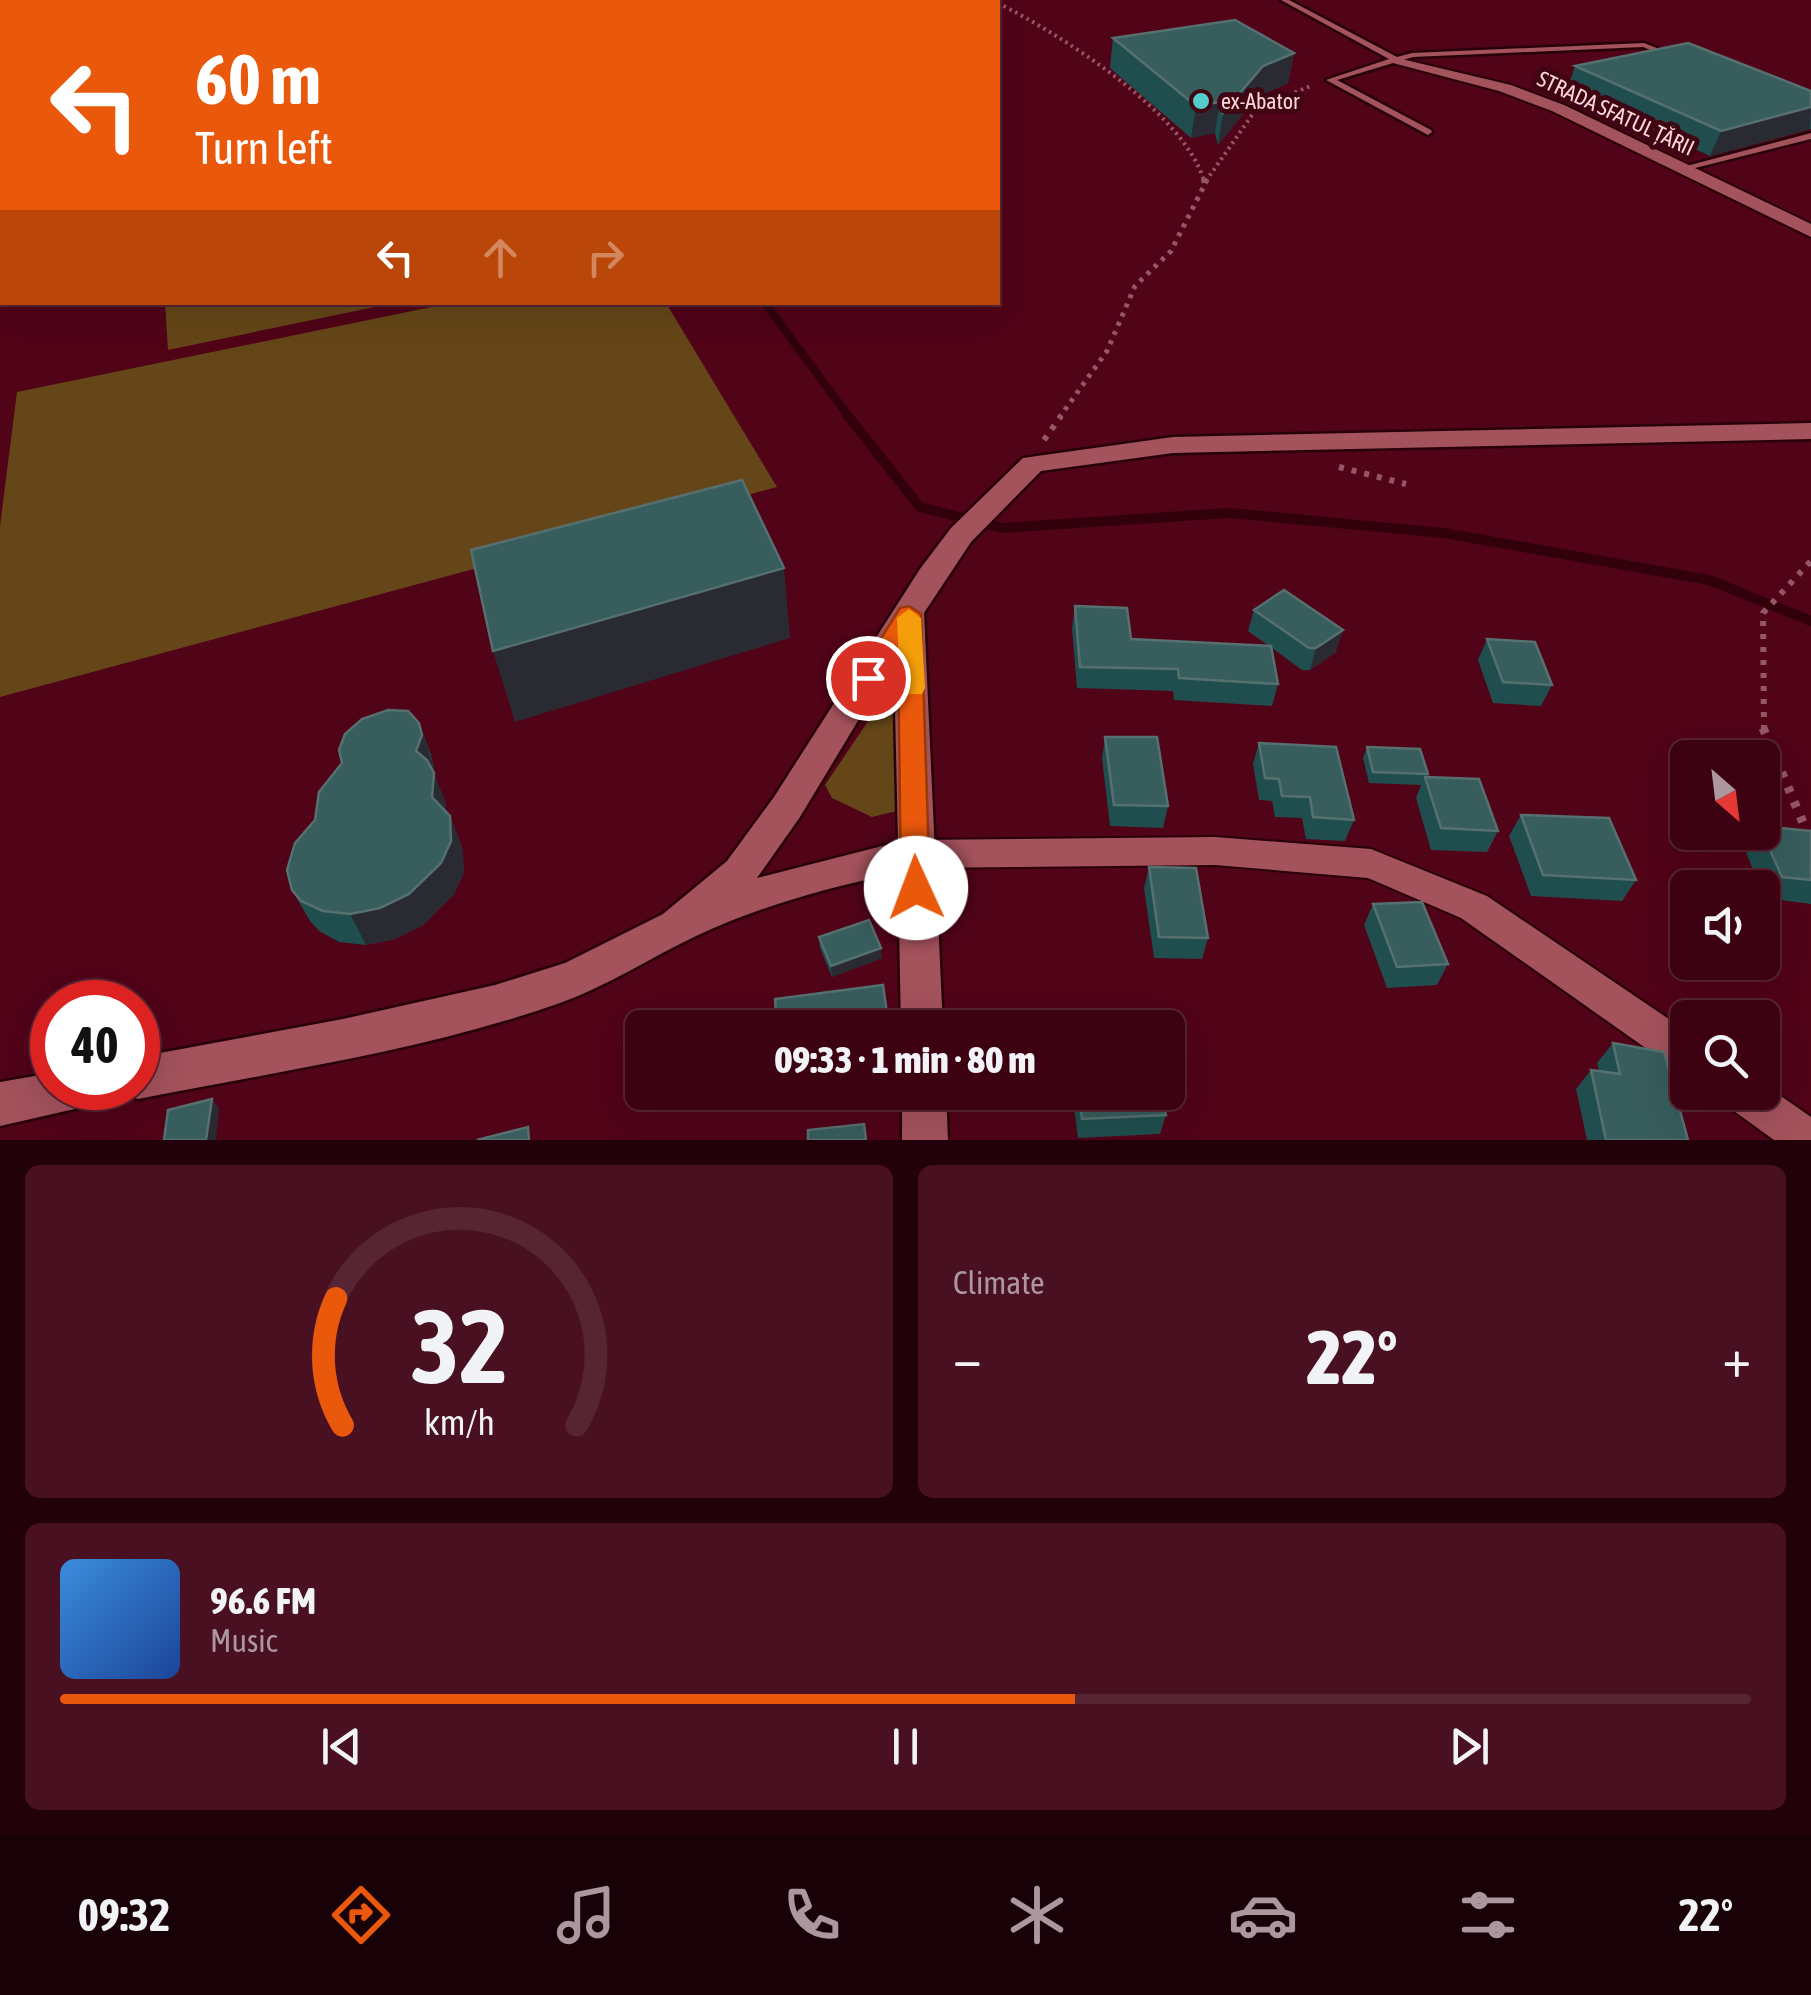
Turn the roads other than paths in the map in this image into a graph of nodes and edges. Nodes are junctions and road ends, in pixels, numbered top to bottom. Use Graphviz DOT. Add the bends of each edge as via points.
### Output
graph roads {
  1 [pos="1284,0"];
  2 [pos="1677,58"];
  3 [pos="1394,60"];
  4 [pos="1428,132"];
  5 [pos="1811,136"];
  6 [pos="1682,168"];
  7 [pos="1811,231"];
  8 [pos="1811,430"];
  9 [pos="909,614"];
  10 [pos="914,854"];
  11 [pos="676,926"];
  12 [pos="921,1010"];
  13 [pos="1670,1042"];
  14 [pos="160,1074"];
  15 [pos="30,1098"];
  16 [pos="0,1104"];
  17 [pos="924,1110"];
  18 [pos="1766,1110"];
  19 [pos="925,1140"];
  20 [pos="1809,1140"];
  1 -- 3 [label="lane"];
  2 -- 3 [label="lane" via="1644,44"];
  3 -- 4 [label="lane" via="1330,80"];
  3 -- 6 [label="street, STRADA SFATUL ȚĂRII" via="1505,88"];
  5 -- 6 [label="lane"];
  6 -- 7 [label="street, STRADA SFATUL ȚĂRII"];
  8 -- 9 [label="street" via="1174,445 1033,464 976,520"];
  9 -- 10 [label="street"];
  9 -- 11 [label="street" via="740,872"];
  10 -- 11 [label="street" via="842,868"];
  10 -- 12 [label="street"];
  10 -- 13 [label="street" via="1216,851 1371,864 1474,907"];
  11 -- 14 [label="street" via="530,994 438,1019"];
  15 -- 16 [label="street"];
  17 -- 19 [label="street"];
  18 -- 20 [label="street"];
}
